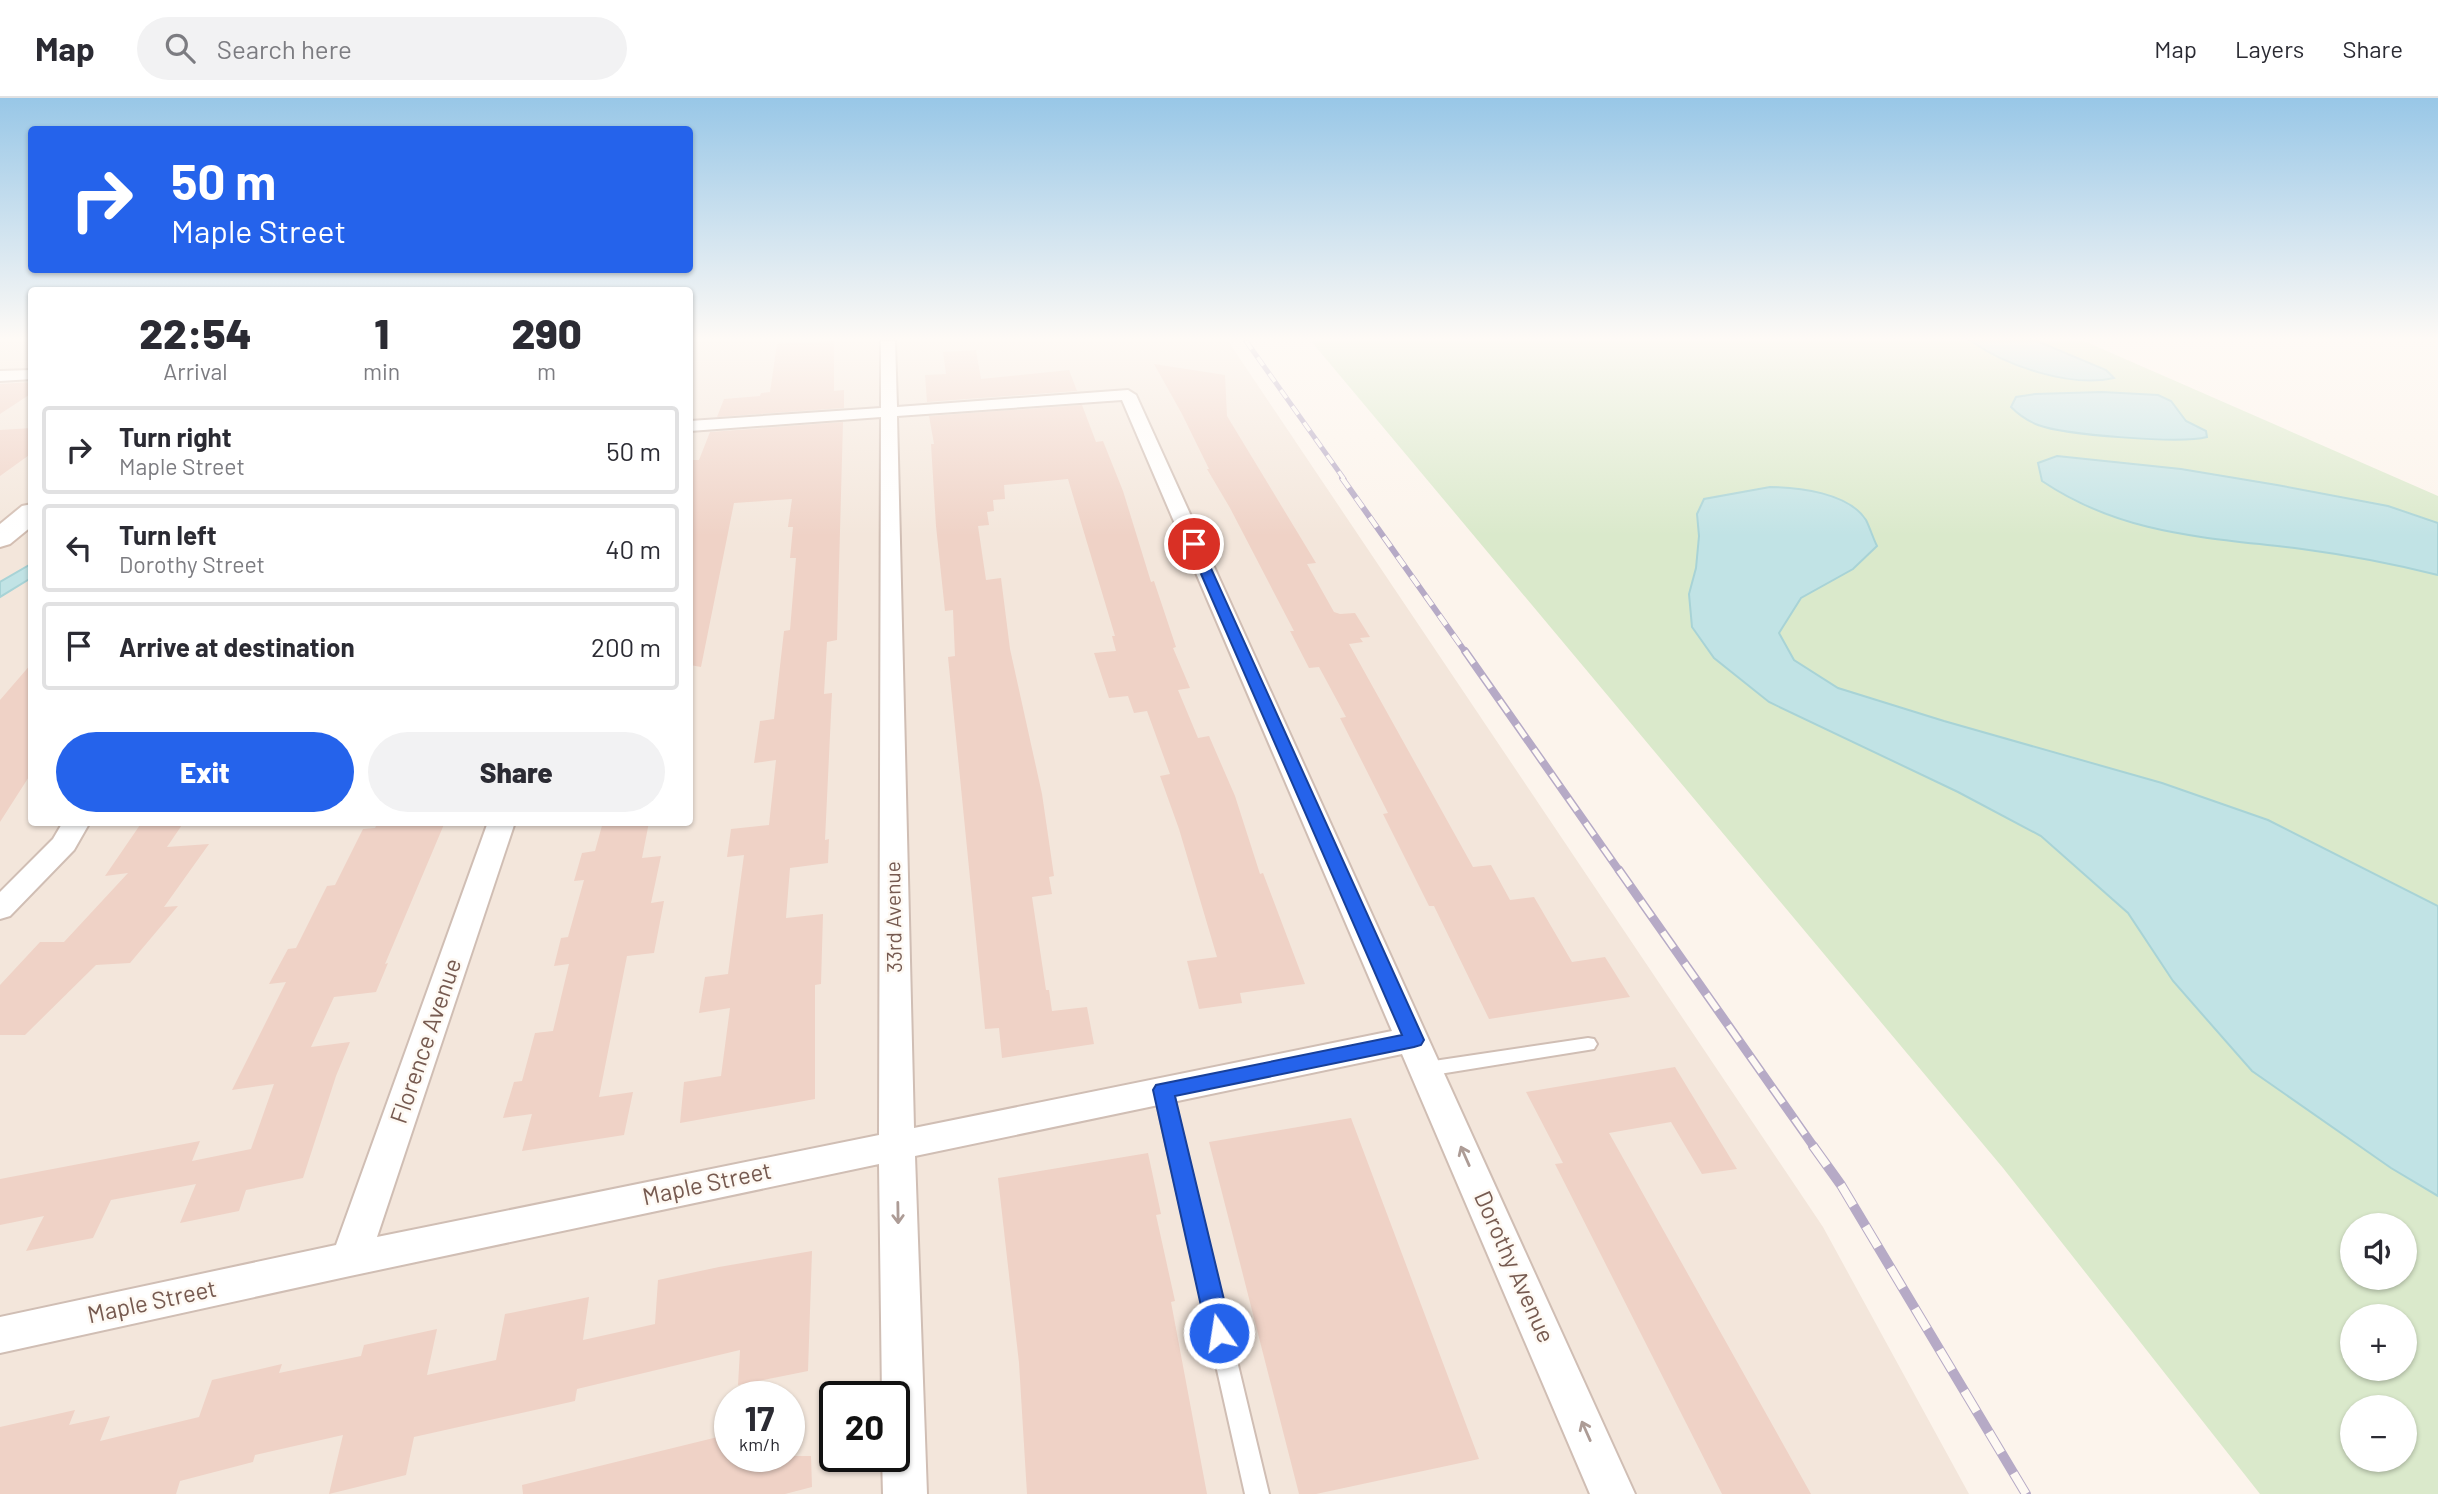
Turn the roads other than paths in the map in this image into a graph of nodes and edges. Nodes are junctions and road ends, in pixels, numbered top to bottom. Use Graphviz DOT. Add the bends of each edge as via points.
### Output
graph roads {
  1 [pos="887,406"];
  2 [pos="970,406"];
  3 [pos="1133,406"];
  4 [pos="887,412"];
  5 [pos="693,426"];
  6 [pos="28,515"];
  7 [pos="0,538"];
  8 [pos="75,826"];
  9 [pos="501,826"];
  10 [pos="0,909"];
  11 [pos="1588,1044"];
  12 [pos="1421,1054"];
  13 [pos="1163,1090"];
  14 [pos="897,1145"];
  15 [pos="350,1259"];
  16 [pos="0,1335"];
  17 [pos="905,1494"];
  18 [pos="1257,1494"];
  19 [pos="1613,1494"];
  1 -- 4 [label="street, 33rd Avenue"];
  2 -- 4 [label="street, Dorothy Avenue"];
  3 -- 12 [label="street, Dorothy Avenue"];
  4 -- 5 [label="street"];
  4 -- 14 [label="street, 33rd Avenue"];
  6 -- 7 [label="street"];
  8 -- 10 [label="street" via="64,844"];
  9 -- 15 [label="street, Florence Avenue"];
  11 -- 12 [label="lane"];
  12 -- 13 [label="street, Maple Street"];
  19 -- 12 [label="street, Dorothy Avenue, one-way"];
  13 -- 14 [label="street, Maple Street"];
  13 -- 18 [label="lane"];
  14 -- 15 [label="street, Maple Street"];
  14 -- 17 [label="street, 33rd Avenue, one-way"];
  15 -- 16 [label="street, Maple Street"];
}
